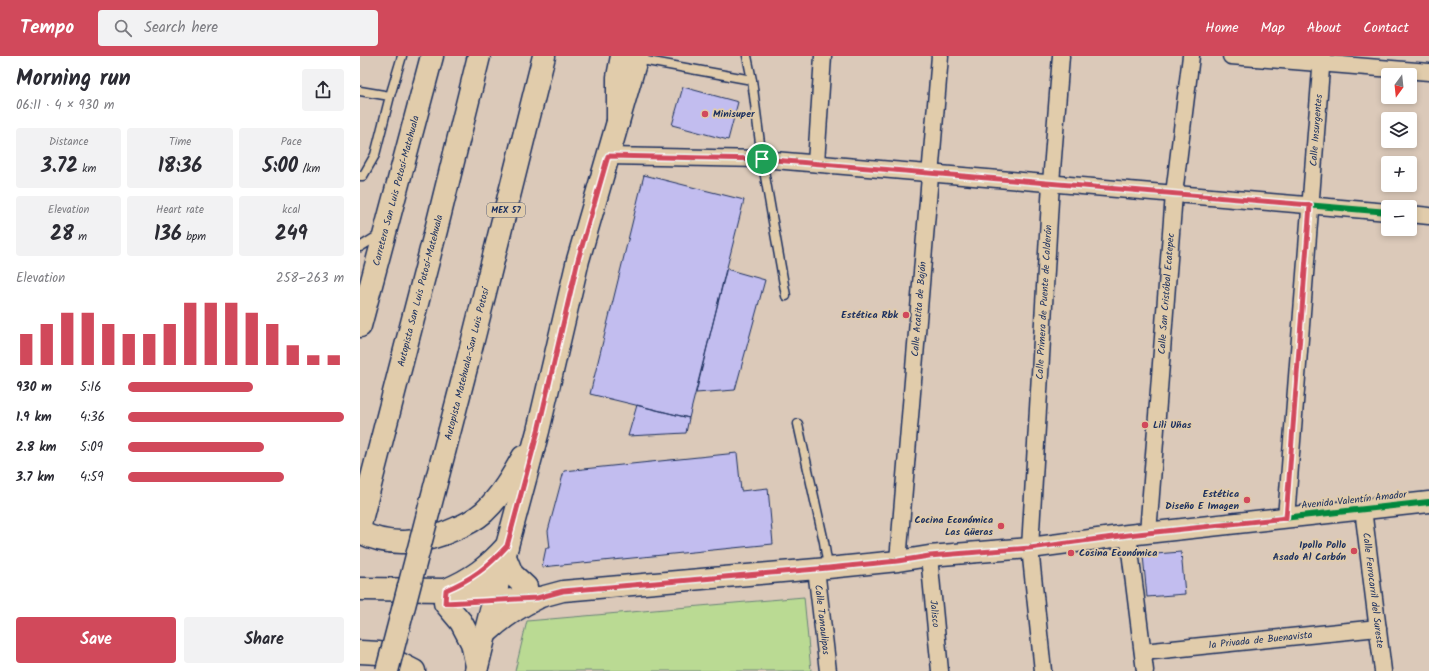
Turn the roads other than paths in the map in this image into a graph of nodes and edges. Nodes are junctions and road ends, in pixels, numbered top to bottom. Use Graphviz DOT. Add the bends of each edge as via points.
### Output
graph roads {
  1 [pos="402,56"];
  2 [pos="432,56"];
  3 [pos="479,56"];
  4 [pos="544,56"];
  5 [pos="747,56"];
  6 [pos="823,56"];
  7 [pos="940,56"];
  8 [pos="1061,56"];
  9 [pos="1191,56"];
  10 [pos="1231,56"];
  11 [pos="632,57"];
  12 [pos="1321,59"];
  13 [pos="1429,72"];
  14 [pos="752,80"];
  15 [pos="360,91"];
  16 [pos="390,96"];
  17 [pos="608,156"];
  18 [pos="762,159"];
  19 [pos="816,163"];
  20 [pos="931,172"];
  21 [pos="360,176"];
  22 [pos="1051,183"];
  23 [pos="1174,194"];
  24 [pos="1310,205"];
  25 [pos="1381,211"];
  26 [pos="1417,215"];
  27 [pos="1429,216"];
  28 [pos="385,232"];
  29 [pos="360,247"];
  30 [pos="786,296"];
  31 [pos="360,326"];
  32 [pos="798,424"];
  33 [pos="538,431"];
  34 [pos="1429,502"];
  35 [pos="1363,509"];
  36 [pos="1286,518"];
  37 [pos="360,524"];
  38 [pos="360,532"];
  39 [pos="1148,533"];
  40 [pos="1128,535"];
  41 [pos="1030,548"];
  42 [pos="506,552"];
  43 [pos="929,556"];
  44 [pos="898,561"];
  45 [pos="822,569"];
  46 [pos="360,589"];
  47 [pos="532,592"];
  48 [pos="496,594"];
  49 [pos="446,596"];
  50 [pos="360,604"];
  51 [pos="1378,628"];
  52 [pos="487,632"];
  53 [pos="360,652"];
  54 [pos="1143,652"];
  55 [pos="477,669"];
  56 [pos="387,671"];
  57 [pos="414,671"];
  58 [pos="828,671"];
  59 [pos="940,671"];
  60 [pos="1043,671"];
  61 [pos="1145,671"];
  62 [pos="1383,671"];
  1 -- 16 [label="lane"];
  2 -- 28 [label="main road, Carretera San Luis Potosí-Matehuala"];
  3 -- 37 [label="main road, Autopista San Luis Potosí-Matehuala"];
  4 -- 56 [label="main road, Autopista Matehuala-San Luis Potosí / MEX 57, bridge"];
  5 -- 14 [label="lane"];
  6 -- 19 [label="street"];
  7 -- 20 [label="street, Calle Acatita de Baján"];
  8 -- 22 [label="street, Calle Primera de Puente de Calderón"];
  9 -- 23 [label="street, Calle San Cristóbal Ecatepec"];
  10 -- 12 [label="street"];
  11 -- 14 [label="lane"];
  11 -- 17 [label="main road" via="618,78 618,123"];
  12 -- 13 [label="street"];
  12 -- 24 [label="street, Calle Insurgentes"];
  14 -- 18 [label="lane"];
  15 -- 16 [label="lane"];
  16 -- 21 [label="lane" via="375,155 363,176"];
  17 -- 18 [label="street"];
  17 -- 33 [label="main road" via="578,260"];
  18 -- 19 [label="street"];
  18 -- 30 [label="lane"];
  19 -- 20 [label="street"];
  20 -- 22 [label="street"];
  20 -- 44 [label="street, Calle Acatita de Baján"];
  22 -- 23 [label="street"];
  22 -- 41 [label="street, Calle Primera de Puente de Calderón"];
  23 -- 24 [label="street"];
  23 -- 39 [label="street, Calle San Cristóbal Ecatepec"];
  24 -- 25 [label="street"];
  24 -- 36 [label="street, Calle Insurgentes"];
  26 -- 27 [label="street"];
  28 -- 29 [label="lane"];
  28 -- 31 [label="main road, Carretera San Luis Potosí-Matehuala"];
  32 -- 45 [label="lane" via="824,542"];
  33 -- 38 [label="main road" via="499,496 465,525 423,541 404,543 381,540"];
  33 -- 42 [label="main road"];
  34 -- 35 [label="street, Avenida Valentín Amador"];
  35 -- 36 [label="street, Avenida Valentín Amador"];
  35 -- 51 [label="street, Calle Ferrocarril del Sureste"];
  36 -- 39 [label="street, Avenida Valentín Amador"];
  39 -- 40 [label="street, Avenida Valentín Amador"];
  40 -- 41 [label="street, Avenida Valentín Amador"];
  40 -- 54 [label="street"];
  41 -- 43 [label="street, Avenida Valentín Amador"];
  41 -- 60 [label="street, Calle Primera de Puente de Calderón"];
  42 -- 47 [label="main road" via="512,574"];
  42 -- 48 [label="main road"];
  42 -- 49 [label="main road"];
  43 -- 44 [label="street, Avenida Valentín Amador"];
  43 -- 59 [label="street, Jalisco"];
  44 -- 45 [label="street, Avenida Valentín Amador"];
  45 -- 47 [label="street, Avenida Valentín Amador" via="563,591 536,587"];
  45 -- 58 [label="street, Calle Tamaulipas"];
  46 -- 49 [label="main road, Avenida Valentín Amador"];
  47 -- 48 [label="street, Avenida Valentín Amador"];
  47 -- 52 [label="main road"];
  48 -- 49 [label="main road, Avenida Valentín Amador"];
  48 -- 52 [label="main road"];
  49 -- 50 [label="main road, Avenida Valentín Amador"];
  49 -- 55 [label="main road" via="472,643"];
  51 -- 54 [label="street, 1a Privada de Buenavista"];
  51 -- 62 [label="street, Calle Ferrocarril del Sureste"];
  52 -- 55 [label="main road"];
  53 -- 57 [label="main road" via="379,653"];
  54 -- 61 [label="street"];
}
